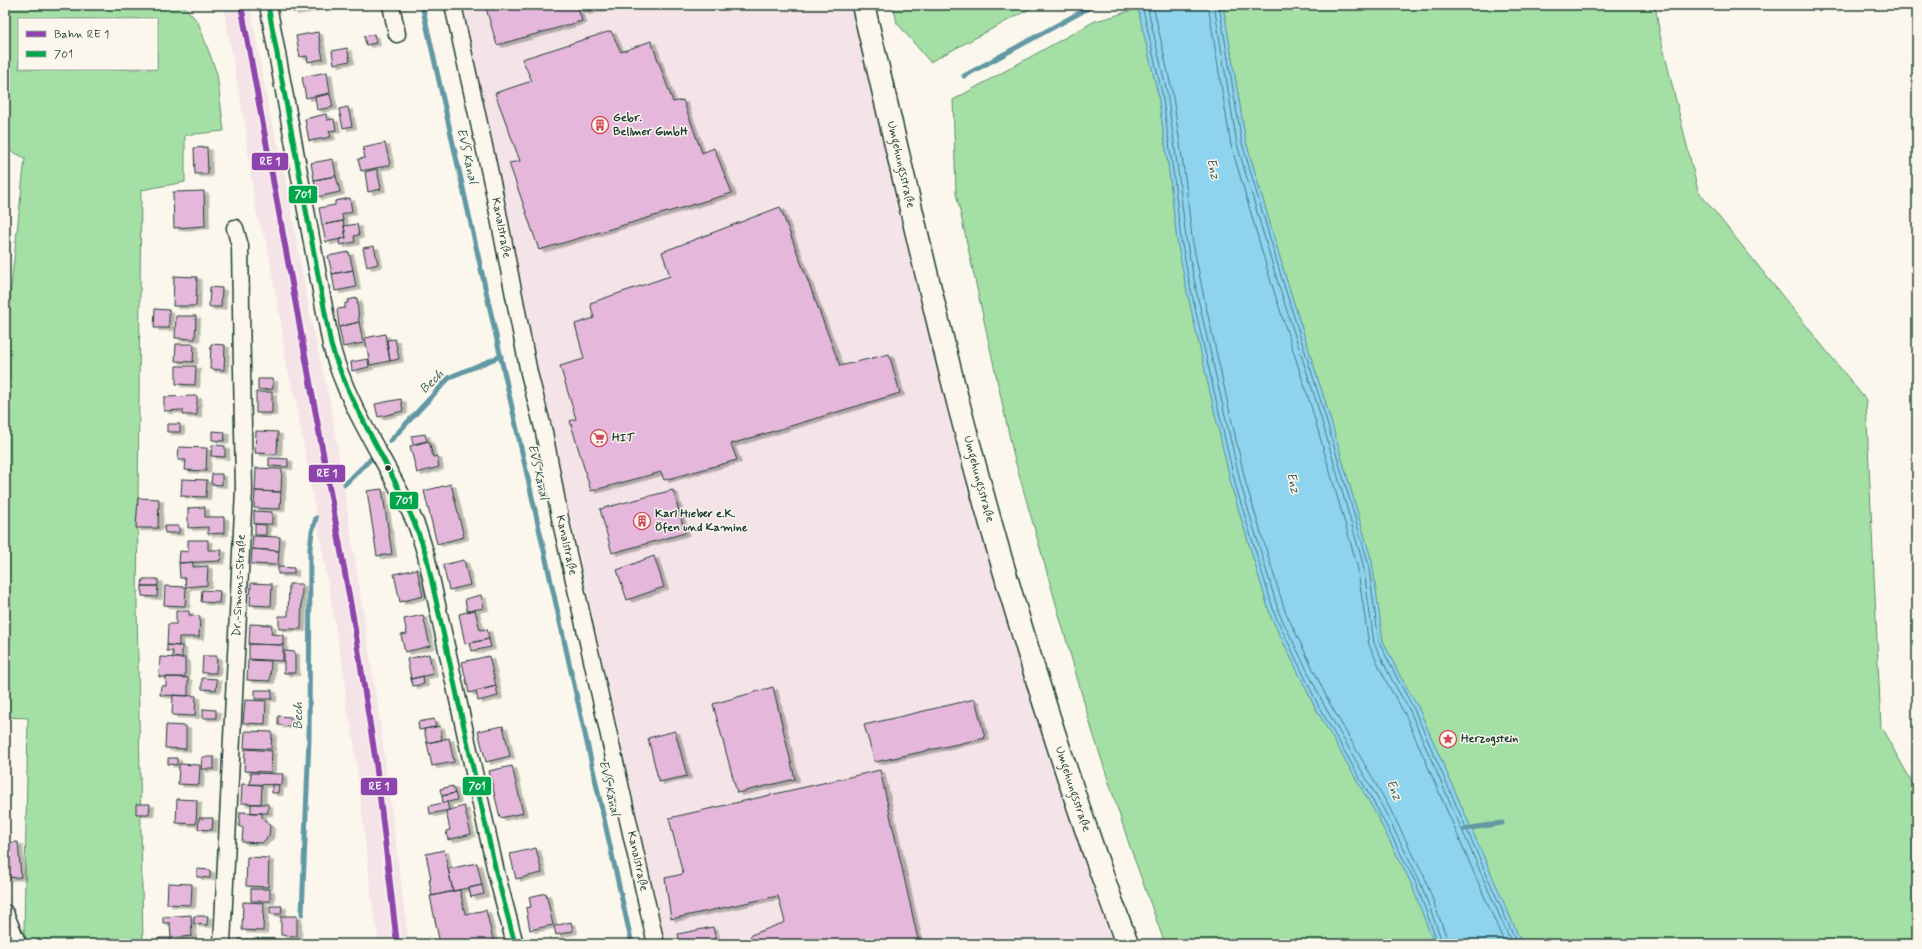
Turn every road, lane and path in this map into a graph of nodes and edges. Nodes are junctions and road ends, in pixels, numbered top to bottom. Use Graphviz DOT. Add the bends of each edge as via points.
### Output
graph roads {
  1 [pos="268,5"];
  2 [pos="391,5"];
  3 [pos="452,5"];
  4 [pos="863,5"];
  5 [pos="397,34"];
  6 [pos="235,228"];
  7 [pos="5,913"];
  8 [pos="18,944"];
  9 [pos="222,944"];
  10 [pos="515,944"];
  11 [pos="656,944"];
  12 [pos="1127,944"];
  1 -- 10 [label="street" via="331,345 336,364 369,435 414,519 426,555 496,872"];
  2 -- 5 [label="street"];
  3 -- 11 [label="street, Kanalstraße" via="495,195 560,518"];
  4 -- 12 [label="main road, Umgehungsstraße" via="934,306 995,538 1053,731"];
  6 -- 9 [label="street, Dr.-Simons-Straße" via="240,246 244,490"];
  7 -- 8 [label="street"];
}
